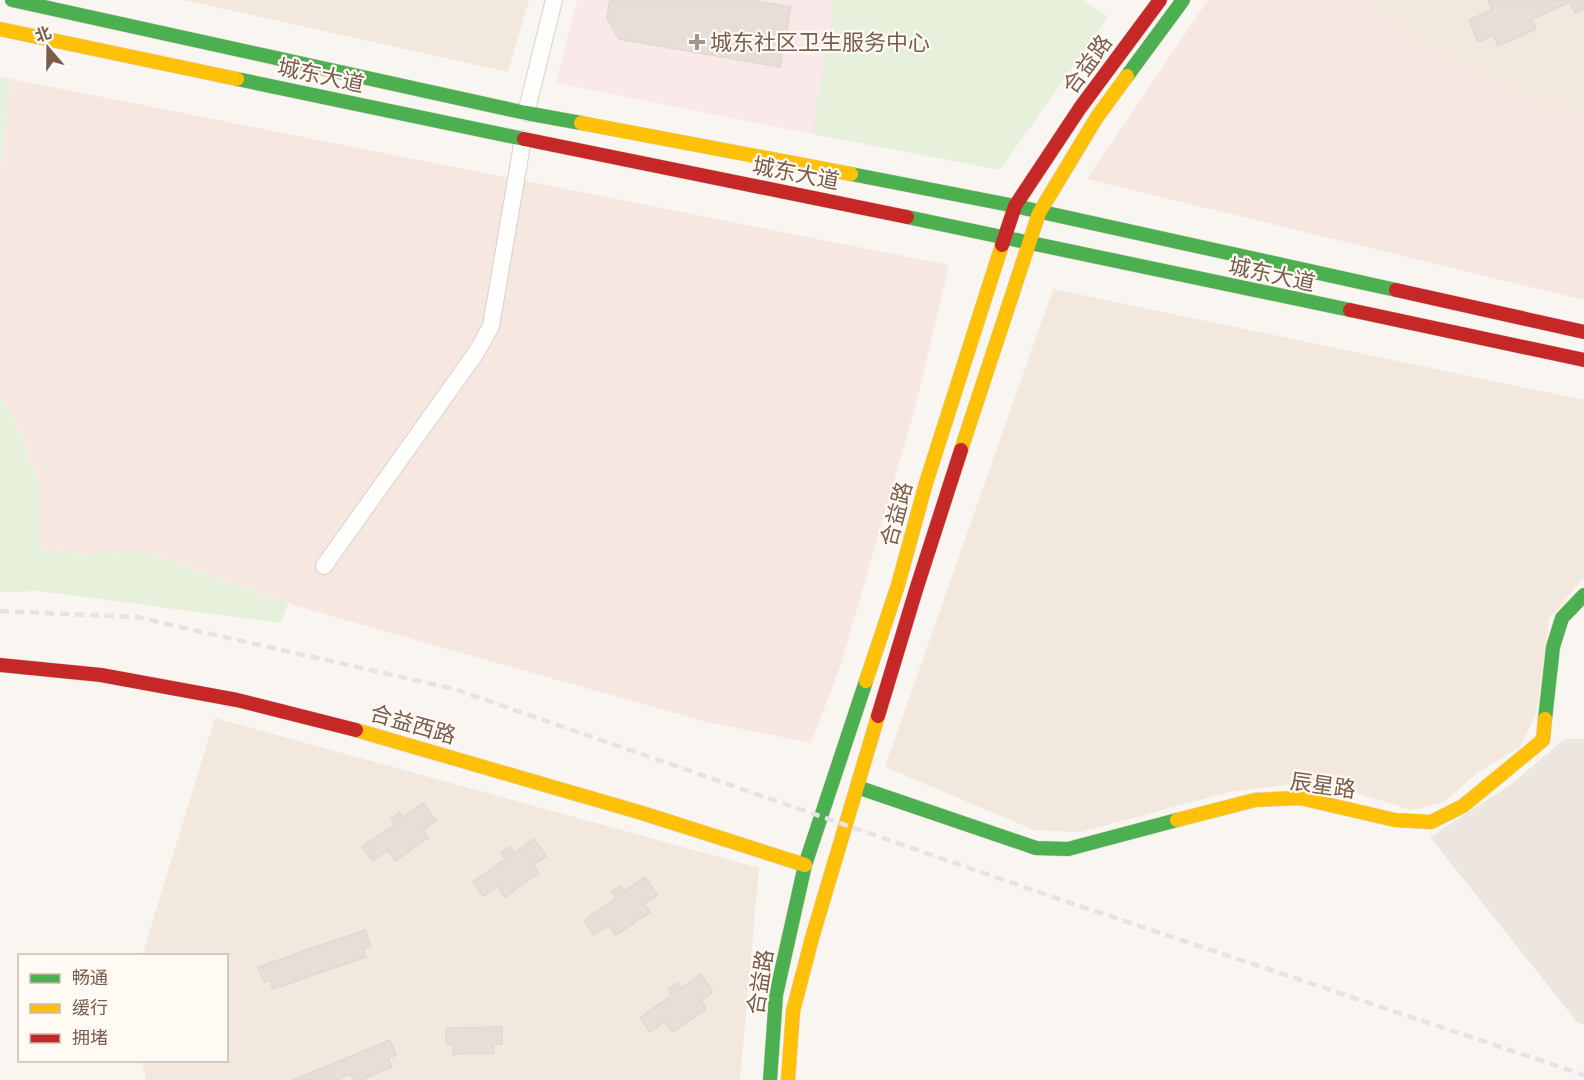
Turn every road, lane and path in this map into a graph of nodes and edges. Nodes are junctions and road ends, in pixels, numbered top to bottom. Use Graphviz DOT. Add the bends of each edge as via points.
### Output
graph roads {
  1 [pos="12,0"];
  2 [pos="554,0"];
  3 [pos="1160,0"];
  4 [pos="1183,0"];
  5 [pos="0,29"];
  6 [pos="526,113"];
  7 [pos="523,139"];
  8 [pos="1015,206"];
  9 [pos="1040,213"];
  10 [pos="1004,237"];
  11 [pos="1028,243"];
  12 [pos="1584,332"];
  13 [pos="1584,360"];
  14 [pos="324,566"];
  15 [pos="1584,595"];
  16 [pos="0,665"];
  17 [pos="857,787"];
  18 [pos="805,865"];
  19 [pos="770,1080"];
  20 [pos="788,1080"];
  1 -- 6 [label="main road, 城东大道"];
  2 -- 6 [label="street"];
  3 -- 8 [label="main road, 合益路" via="1080,108"];
  4 -- 9 [label="main road, 合益路" via="1097,117"];
  5 -- 7 [label="main road, 城东大道"];
  6 -- 8 [label="main road, 城东大道"];
  7 -- 10 [label="main road, 城东大道"];
  7 -- 14 [label="street" via="491,326 476,353"];
  8 -- 9 [label="main road, 城东大道"];
  8 -- 10 [label="main road, 合益路"];
  9 -- 11 [label="main road, 合益路"];
  9 -- 12 [label="main road, 城东大道"];
  10 -- 11 [label="main road, 城东大道"];
  10 -- 18 [label="main road, 合益路" via="898,585"];
  11 -- 13 [label="main road, 城东大道"];
  11 -- 17 [label="main road, 合益路"];
  15 -- 17 [label="main road, 辰星路" via="1562,618 1553,647 1543,740 1463,806 1431,822 1395,820 1300,798 1255,800 1068,849 1035,848"];
  16 -- 18 [label="main road, 合益西路" via="101,675 237,700 333,723"];
  17 -- 20 [label="main road, 合益路" via="793,1011"];
  18 -- 19 [label="main road, 合益路" via="776,994"];
}
